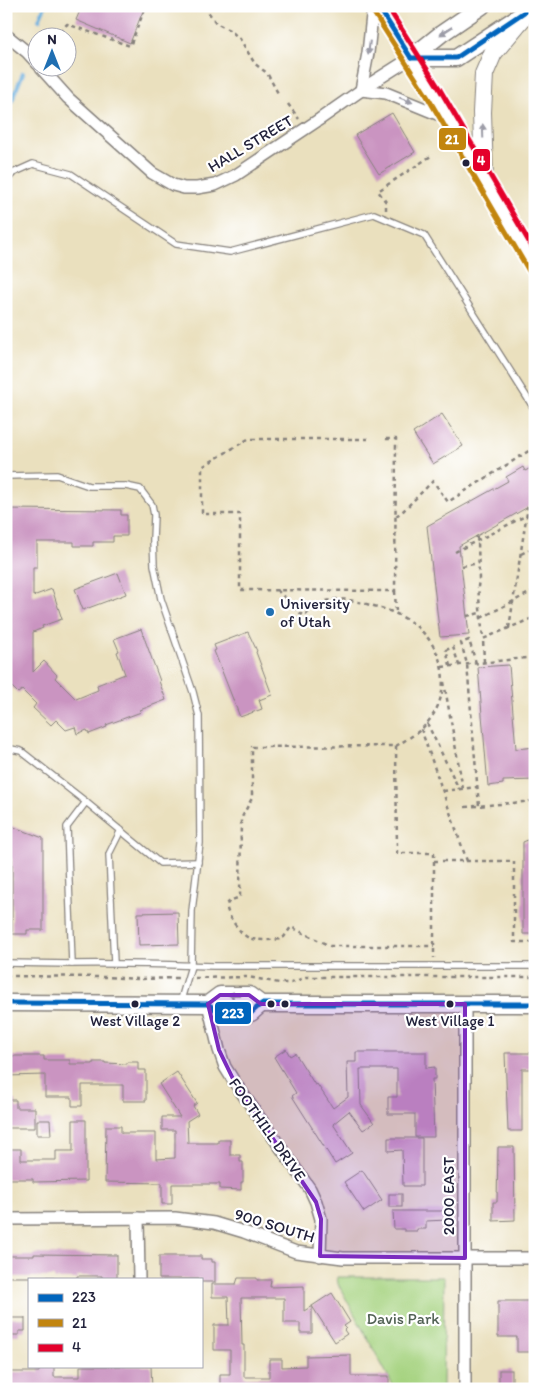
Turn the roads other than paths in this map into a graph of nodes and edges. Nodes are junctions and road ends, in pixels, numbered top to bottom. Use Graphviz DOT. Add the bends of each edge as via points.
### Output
graph roads {
  1 [pos="373,6"];
  2 [pos="378,6"];
  3 [pos="482,6"];
  4 [pos="531,8"];
  5 [pos="6,35"];
  6 [pos="28,53"];
  7 [pos="411,58"];
  8 [pos="50,78"];
  9 [pos="361,90"];
  10 [pos="448,118"];
  11 [pos="484,180"];
  12 [pos="6,181"];
  13 [pos="535,267"];
  14 [pos="535,410"];
  15 [pos="6,476"];
  16 [pos="6,748"];
  17 [pos="86,802"];
  18 [pos="121,830"];
  19 [pos="198,862"];
  20 [pos="6,963"];
  21 [pos="72,964"];
  22 [pos="114,964"];
  23 [pos="191,966"];
  24 [pos="535,966"];
  25 [pos="6,1003"];
  26 [pos="180,1003"];
  27 [pos="208,1004"];
  28 [pos="465,1004"];
  29 [pos="535,1004"];
  30 [pos="138,1218"];
  31 [pos="6,1219"];
  32 [pos="320,1256"];
  33 [pos="464,1258"];
  34 [pos="535,1258"];
  35 [pos="139,1278"];
  36 [pos="464,1389"];
  1 -- 9 [label="street, one-way"];
  2 -- 7 [label="main road"];
  3 -- 7 [label="main road, one-way"];
  4 -- 7 [label="main road" via="456,58"];
  11 -- 4 [label="main road, one-way" via="484,74 493,53"];
  5 -- 6 [label="street"];
  7 -- 9 [label="street, HALL STREET"];
  7 -- 10 [label="main road"];
  8 -- 9 [label="street, HALL STREET" via="140,164 164,181 184,188 215,185 230,179"];
  9 -- 10 [label="street, one-way" via="386,93"];
  10 -- 11 [label="main road"];
  11 -- 13 [label="main road"];
  12 -- 14 [label="lane" via="14,173 33,164 72,174 176,244 230,252 374,214 424,235"];
  15 -- 19 [label="lane" via="57,475 89,486 126,486 140,489 152,505 154,565 199,716"];
  16 -- 17 [label="lane" via="21,751"];
  17 -- 18 [label="lane"];
  17 -- 21 [label="lane" via="67,827"];
  18 -- 19 [label="lane" via="160,863"];
  18 -- 22 [label="lane" via="109,854"];
  19 -- 23 [label="lane" via="192,911"];
  20 -- 21 [label="lane"];
  21 -- 22 [label="lane"];
  22 -- 23 [label="lane"];
  23 -- 24 [label="lane"];
  23 -- 26 [label="lane"];
  25 -- 26 [label="main road"];
  26 -- 27 [label="main road"];
  27 -- 28 [label="main road" via="220,995 249,995 261,1004"];
  27 -- 32 [label="street, FOOTHILL DRIVE" via="225,1067 316,1202 321,1219"];
  28 -- 29 [label="main road"];
  28 -- 33 [label="street, 2000 EAST"];
  30 -- 31 [label="street, 900 SOUTH"];
  30 -- 32 [label="street, 900 SOUTH" via="214,1223 296,1252"];
  30 -- 35 [label="street"];
  32 -- 33 [label="street, 900 SOUTH"];
  33 -- 34 [label="street, 900 SOUTH"];
  33 -- 36 [label="street, 2000 EAST"];
}
